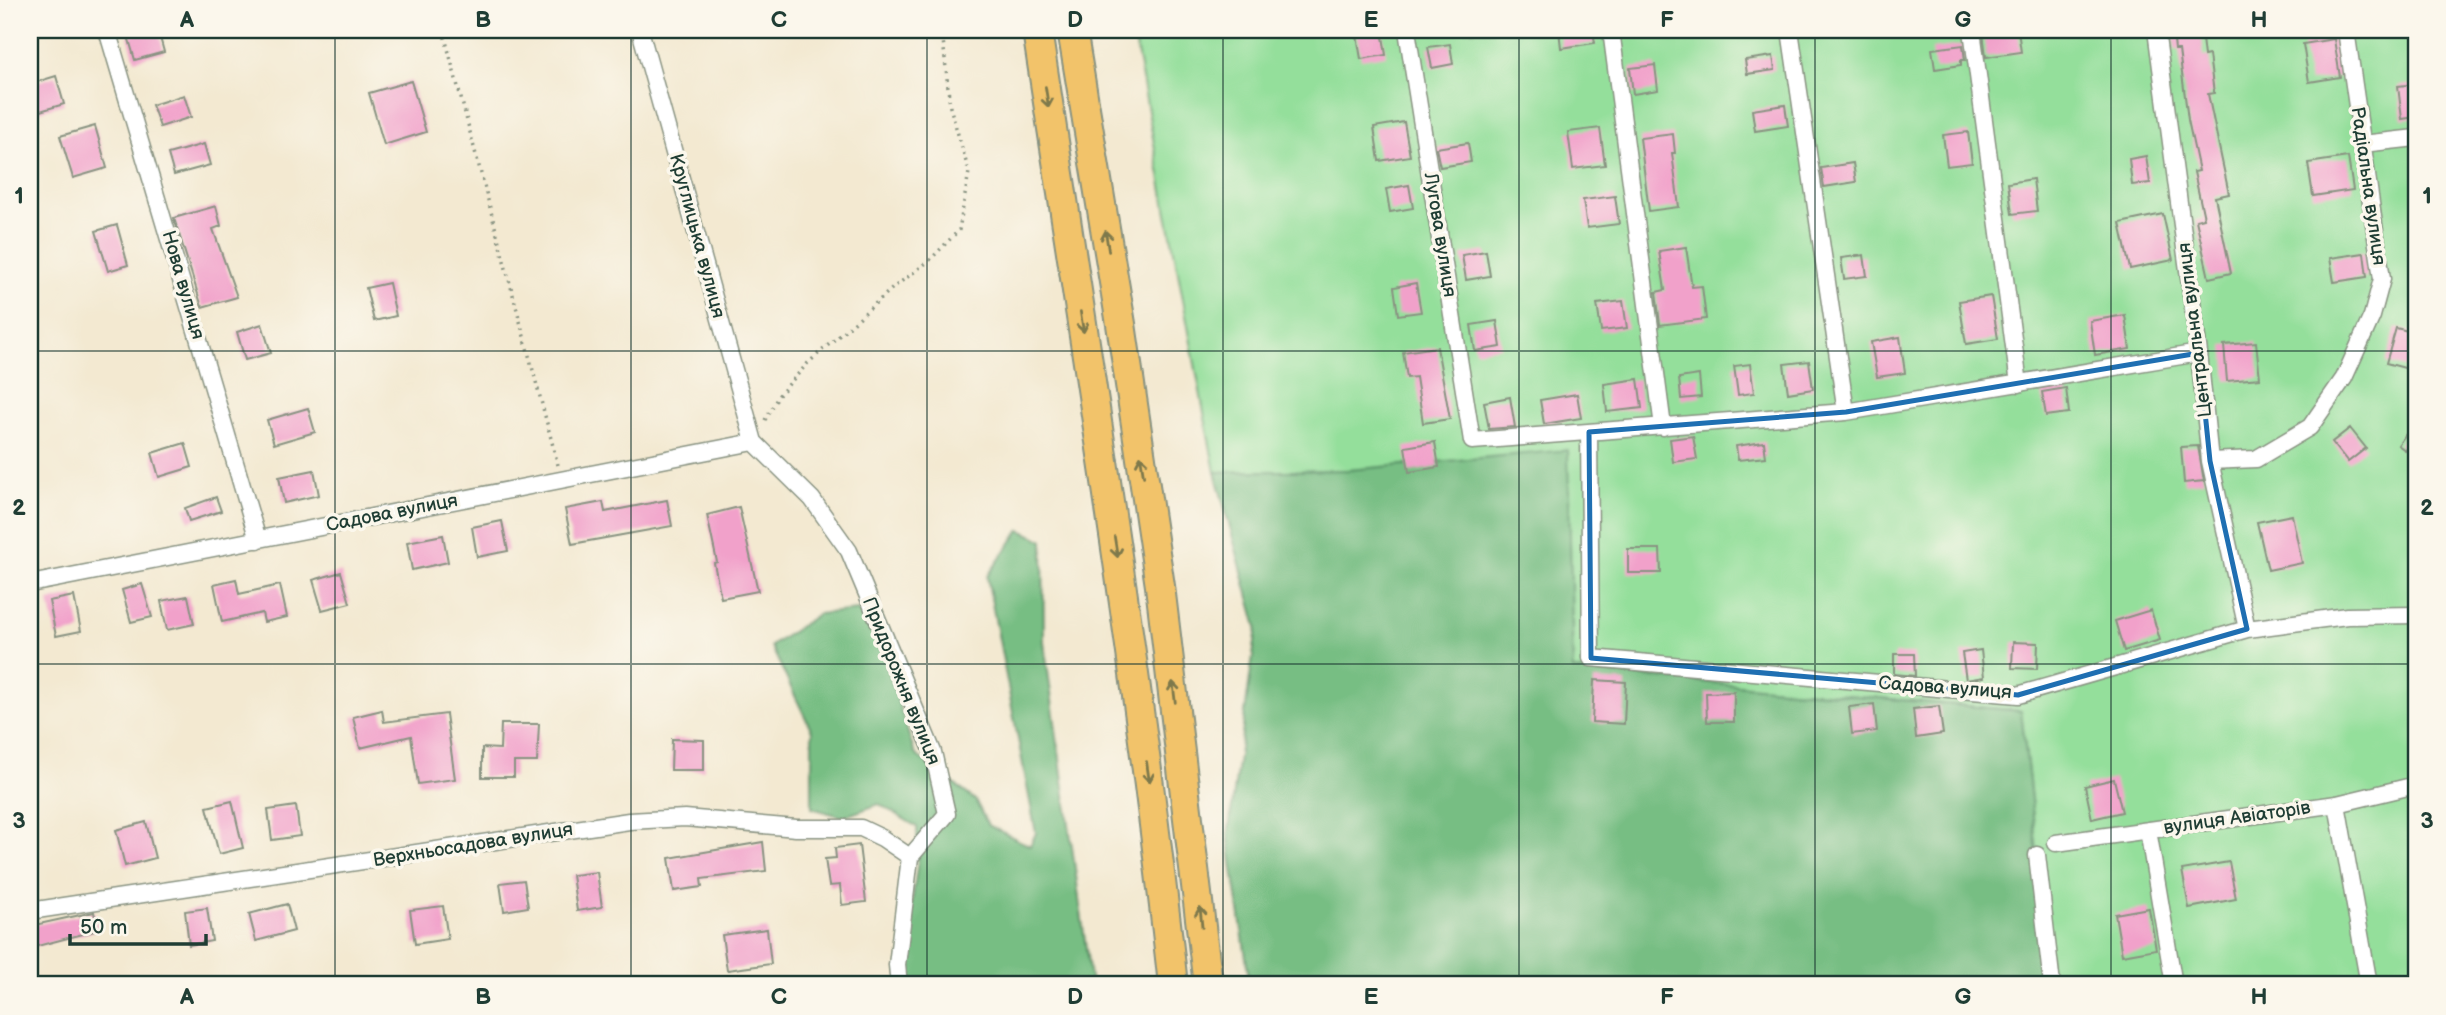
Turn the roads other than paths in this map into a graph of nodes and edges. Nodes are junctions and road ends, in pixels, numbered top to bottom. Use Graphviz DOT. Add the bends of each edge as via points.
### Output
graph roads {
  1 [pos="107,30"];
  2 [pos="640,30"];
  3 [pos="1037,30"];
  4 [pos="1072,30"];
  5 [pos="1407,30"];
  6 [pos="1611,30"];
  7 [pos="1790,30"];
  8 [pos="1972,30"];
  9 [pos="2156,30"];
  10 [pos="2346,30"];
  11 [pos="2416,138"];
  12 [pos="2362,144"];
  13 [pos="2200,353"];
  14 [pos="2019,384"];
  15 [pos="1846,411"];
  16 [pos="1663,427"];
  17 [pos="1589,432"];
  18 [pos="754,442"];
  19 [pos="2210,461"];
  20 [pos="258,540"];
  21 [pos="30,584"];
  22 [pos="2416,615"];
  23 [pos="2247,629"];
  24 [pos="2416,785"];
  25 [pos="2337,804"];
  26 [pos="2148,830"];
  27 [pos="2056,843"];
  28 [pos="2037,855"];
  29 [pos="910,856"];
  30 [pos="30,911"];
  31 [pos="898,985"];
  32 [pos="1173,985"];
  33 [pos="1208,985"];
  34 [pos="2052,985"];
  35 [pos="2174,985"];
  36 [pos="2369,985"];
  1 -- 20 [label="street, Нова вулиця"];
  2 -- 18 [label="street, Круглицька вулиця"];
  3 -- 32 [label="highway, one-way" via="1126,611"];
  33 -- 4 [label="highway, one-way" via="1160,586"];
  5 -- 17 [label="street, Лугова вулиця" via="1472,441"];
  6 -- 16 [label="street"];
  7 -- 15 [label="street"];
  8 -- 14 [label="street"];
  9 -- 13 [label="street, Центральна вулиця"];
  10 -- 12 [label="street, Радіальна вулиця"];
  11 -- 12 [label="street"];
  12 -- 19 [label="street, Радіальна вулиця" via="2382,279 2372,316 2344,379 2310,427 2256,459"];
  13 -- 14 [label="street"];
  13 -- 19 [label="street, Центральна вулиця"];
  14 -- 15 [label="street"];
  15 -- 16 [label="street"];
  16 -- 17 [label="street"];
  17 -- 23 [label="street, Садова вулиця" via="1591,659 2018,695"];
  18 -- 20 [label="street, Садова вулиця"];
  18 -- 29 [label="street, Придорожня вулиця" via="812,499 849,551 933,752 947,814"];
  19 -- 23 [label="street, Центральна вулиця"];
  20 -- 21 [label="street, Садова вулиця"];
  22 -- 23 [label="street, Садова вулиця" via="2347,616"];
  24 -- 25 [label="street, вулиця Авіаторів"];
  25 -- 26 [label="street, вулиця Авіаторів"];
  25 -- 36 [label="street"];
  26 -- 27 [label="street, вулиця Авіаторів"];
  26 -- 35 [label="street"];
  28 -- 34 [label="street"];
  29 -- 30 [label="street, Верхньосадова вулиця" via="861,828 796,828 685,818 629,821"];
  29 -- 31 [label="street"];
}
